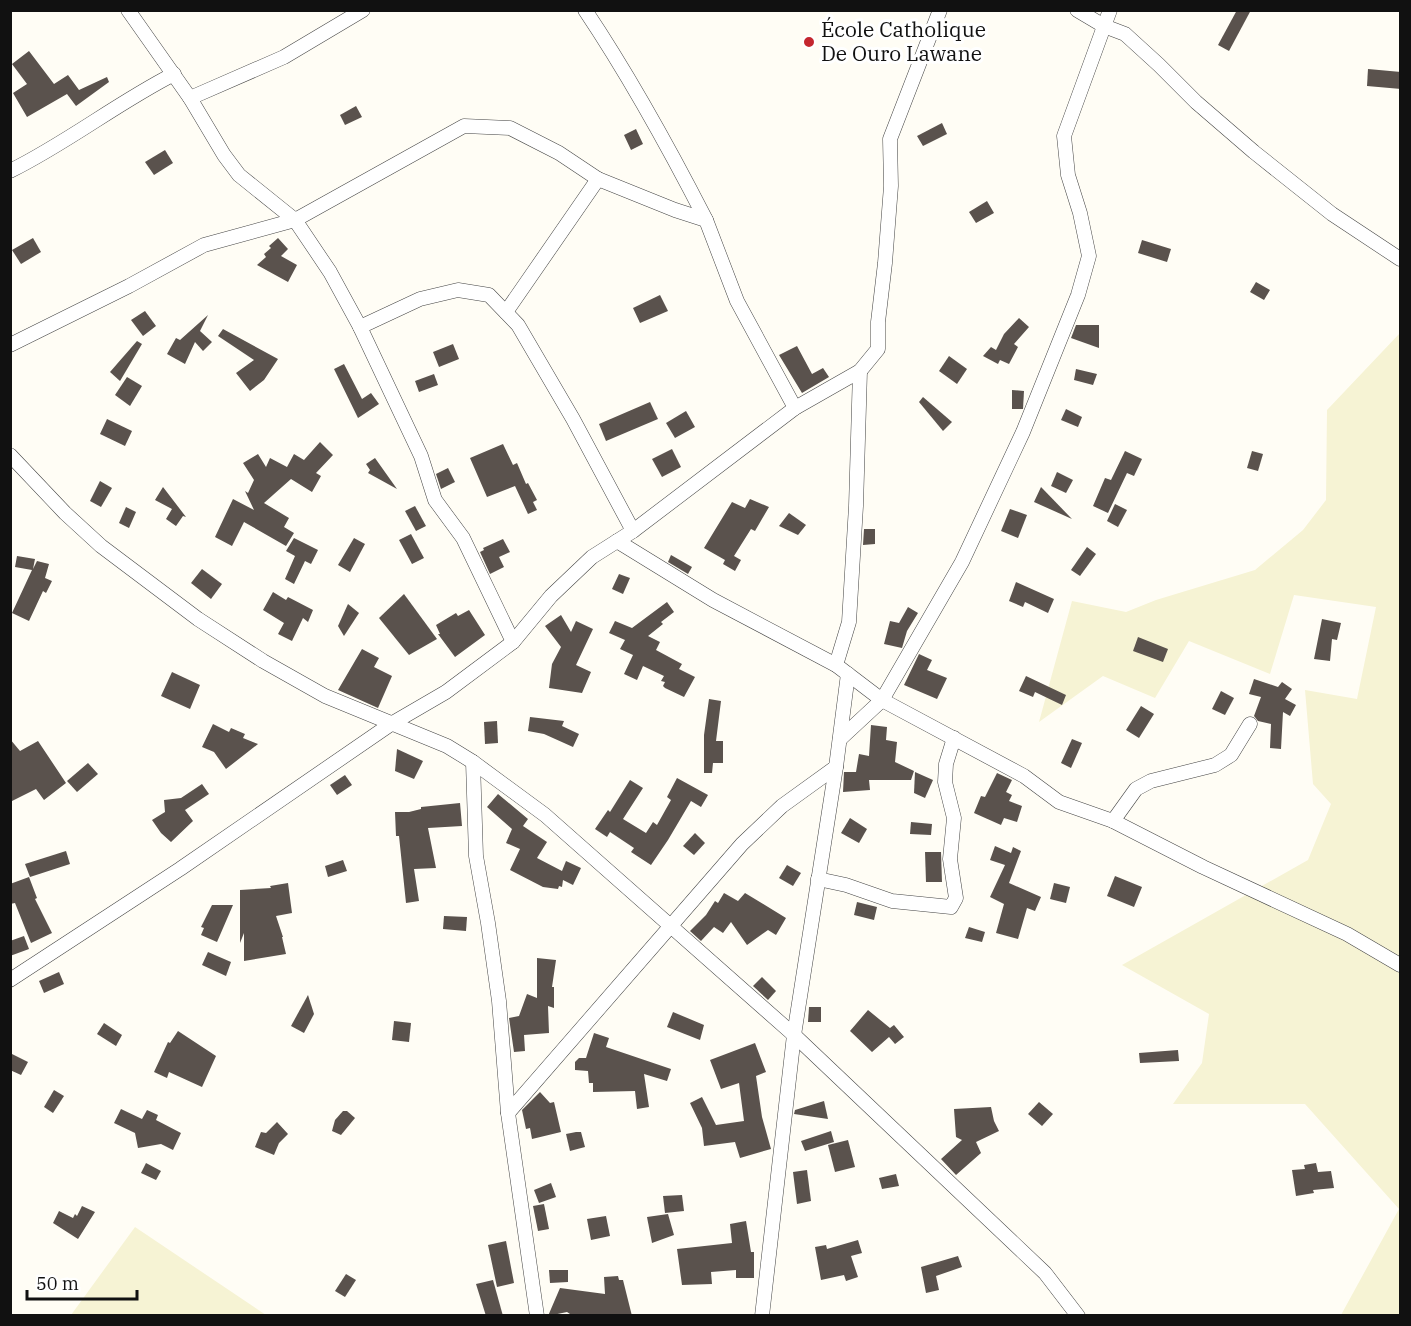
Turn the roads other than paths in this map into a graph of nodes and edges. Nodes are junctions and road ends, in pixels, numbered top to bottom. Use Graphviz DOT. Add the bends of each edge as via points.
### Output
graph roads {
  1 [pos="128,10"];
  2 [pos="363,10"];
  3 [pos="585,10"];
  4 [pos="940,10"];
  5 [pos="1077,10"];
  6 [pos="1110,10"];
  7 [pos="1104,26"];
  8 [pos="174,74"];
  9 [pos="190,98"];
  10 [pos="10,171"];
  11 [pos="598,179"];
  12 [pos="295,220"];
  13 [pos="706,220"];
  14 [pos="1401,259"];
  15 [pos="506,312"];
  16 [pos="360,327"];
  17 [pos="10,345"];
  18 [pos="860,371"];
  19 [pos="795,408"];
  20 [pos="10,455"];
  21 [pos="633,531"];
  22 [pos="617,541"];
  23 [pos="513,642"];
  24 [pos="836,665"];
  25 [pos="848,674"];
  26 [pos="882,700"];
  27 [pos="391,724"];
  28 [pos="1250,724"];
  29 [pos="954,738"];
  30 [pos="840,739"];
  31 [pos="473,762"];
  32 [pos="836,767"];
  33 [pos="1113,820"];
  34 [pos="818,879"];
  35 [pos="670,926"];
  36 [pos="1401,964"];
  37 [pos="10,980"];
  38 [pos="794,1035"];
  39 [pos="508,1113"];
  40 [pos="537,1316"];
  41 [pos="762,1316"];
  42 [pos="1078,1316"];
  1 -- 8 [label="street"];
  2 -- 9 [label="street" via="284,57"];
  3 -- 13 [label="street" via="673,155"];
  4 -- 18 [label="street" via="890,139 891,186 878,349"];
  5 -- 7 [label="street"];
  6 -- 7 [label="street"];
  7 -- 14 [label="street" via="1125,34 1223,127 1332,214"];
  7 -- 26 [label="street" via="1064,136 1068,175 1089,256 1078,295 1023,432 962,562"];
  8 -- 9 [label="street"];
  8 -- 10 [label="street"];
  9 -- 12 [label="street" via="240,175"];
  11 -- 12 [label="street" via="510,128 464,126"];
  11 -- 13 [label="street"];
  11 -- 15 [label="street"];
  12 -- 16 [label="street"];
  12 -- 17 [label="street" via="204,245"];
  13 -- 19 [label="street" via="736,301"];
  15 -- 16 [label="street" via="489,296 458,290 420,298"];
  15 -- 21 [label="street" via="524,334"];
  16 -- 23 [label="street" via="421,456 435,500 463,538"];
  18 -- 19 [label="street"];
  18 -- 24 [label="street" via="849,622"];
  19 -- 21 [label="street"];
  20 -- 27 [label="street" via="101,546 198,619 325,696"];
  21 -- 22 [label="street"];
  22 -- 23 [label="street" via="592,557 551,596"];
  22 -- 24 [label="street" via="713,600"];
  23 -- 27 [label="street" via="446,692"];
  24 -- 25 [label="street"];
  25 -- 26 [label="street"];
  25 -- 30 [label="street"];
  26 -- 29 [label="street"];
  26 -- 30 [label="street"];
  27 -- 31 [label="street" via="447,746"];
  27 -- 37 [label="street"];
  28 -- 33 [label="street" via="1231,755 1215,765 1151,781 1136,789"];
  29 -- 33 [label="street" via="1024,776 1059,802"];
  29 -- 34 [label="street" via="945,782 954,819 950,859 956,898 951,907 892,901"];
  30 -- 32 [label="street"];
  31 -- 35 [label="street" via="545,814"];
  31 -- 39 [label="street" via="476,856 500,1001"];
  32 -- 34 [label="street"];
  32 -- 35 [label="street" via="782,806 742,844"];
  33 -- 36 [label="street"];
  34 -- 38 [label="street"];
  35 -- 38 [label="street"];
  35 -- 39 [label="street"];
  38 -- 41 [label="street"];
  38 -- 42 [label="street" via="1045,1273"];
  39 -- 40 [label="street"];
}
